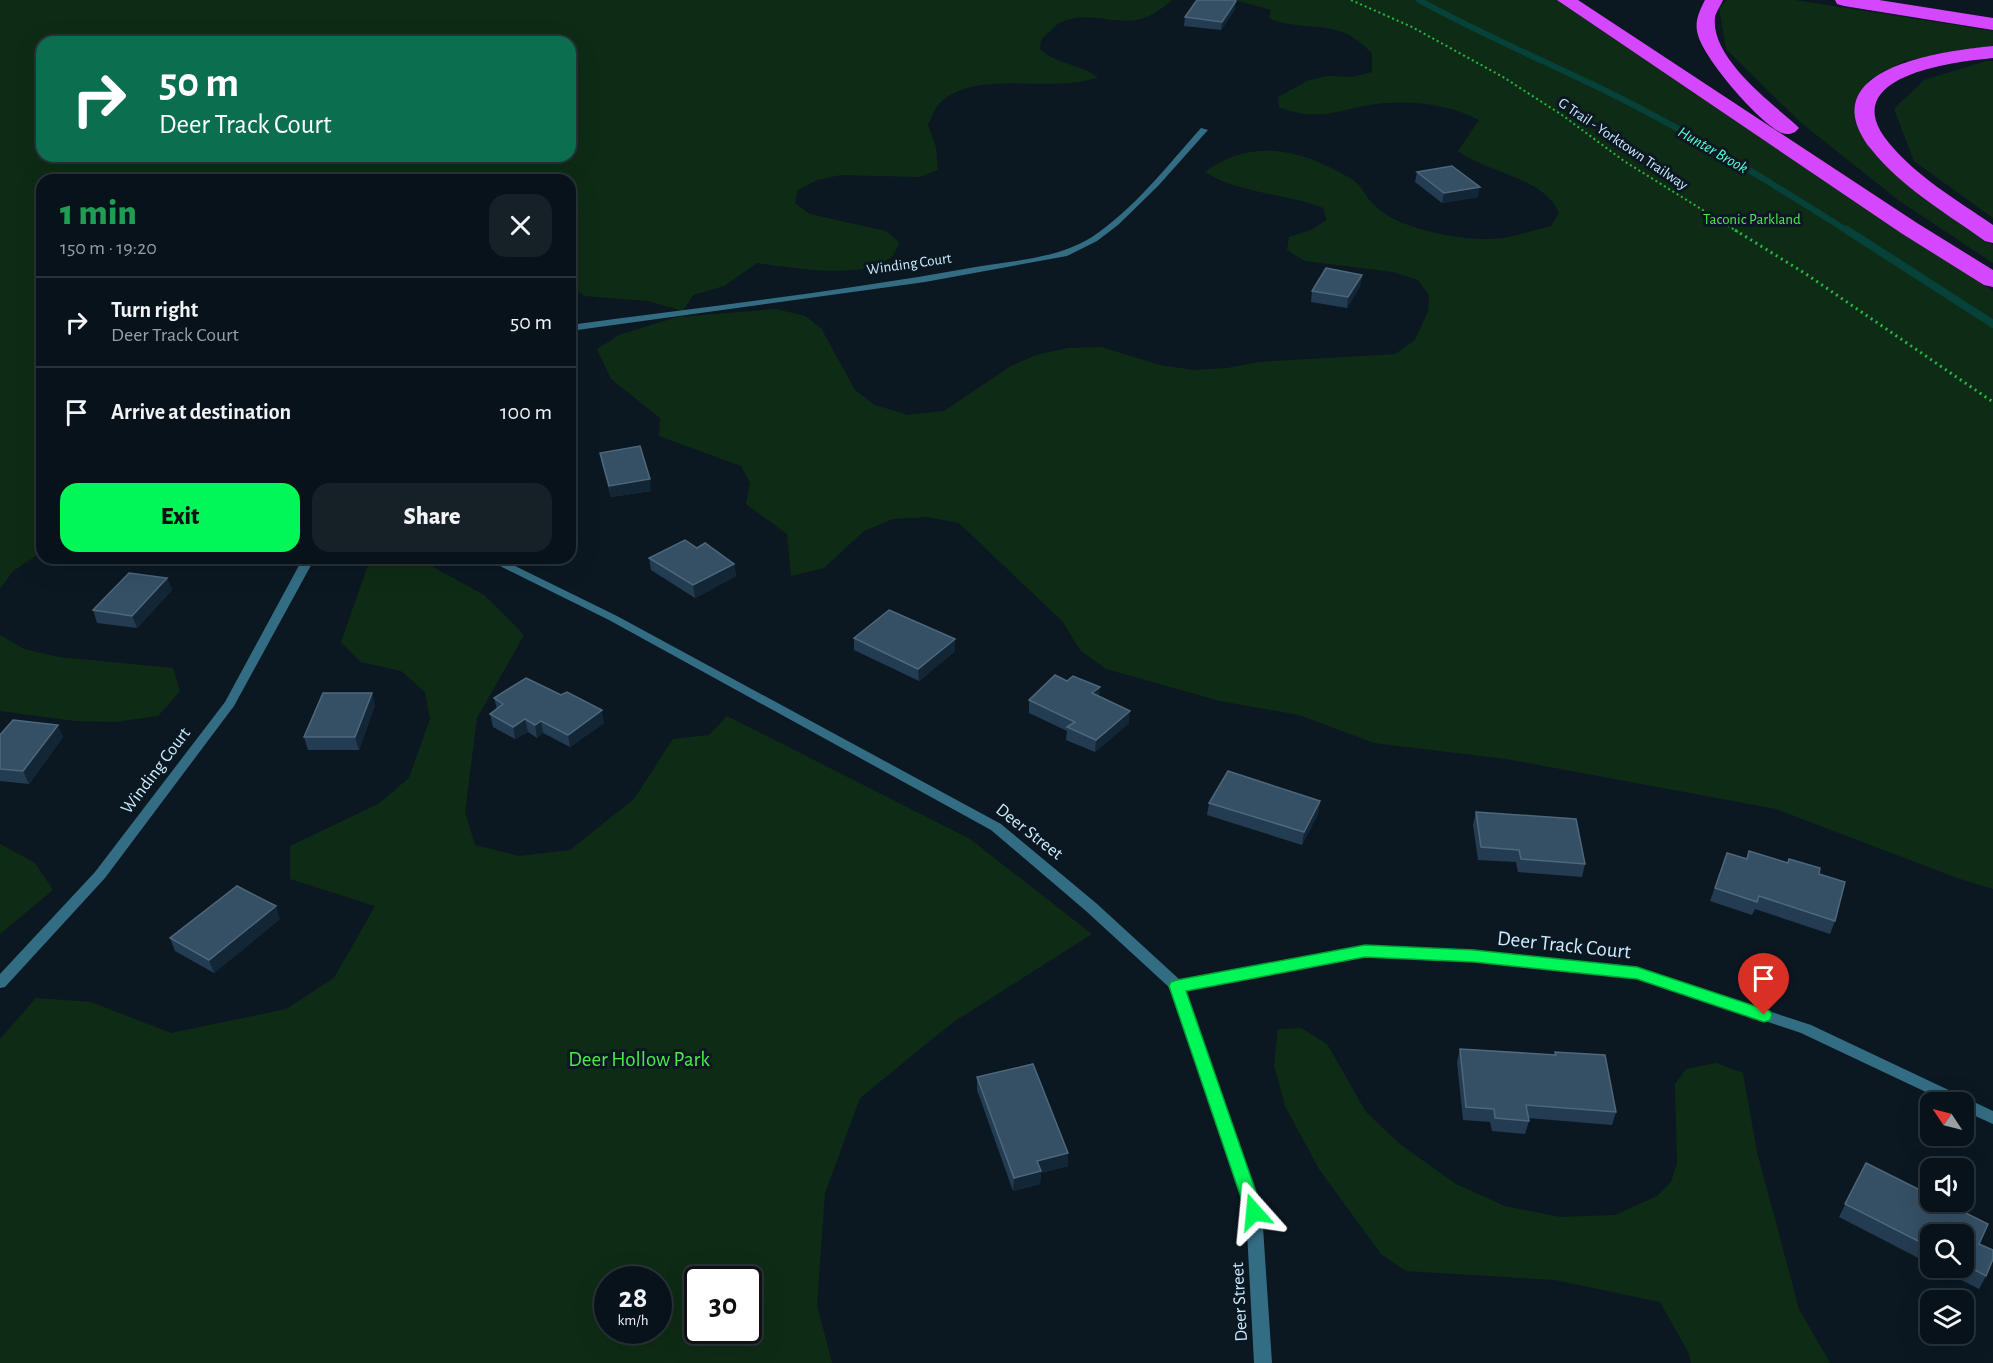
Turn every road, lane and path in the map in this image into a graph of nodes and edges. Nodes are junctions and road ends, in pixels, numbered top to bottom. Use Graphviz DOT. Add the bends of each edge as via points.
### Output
graph roads {
  1 [pos="1351,0"];
  2 [pos="1566,0"];
  3 [pos="1714,0"];
  4 [pos="1844,0"];
  5 [pos="1954,0"];
  6 [pos="1993,6"];
  7 [pos="1993,24"];
  8 [pos="1993,52"];
  9 [pos="1204,130"];
  10 [pos="1993,236"];
  11 [pos="1993,279"];
  12 [pos="576,327"];
  13 [pos="1993,402"];
  14 [pos="306,564"];
  15 [pos="502,564"];
  16 [pos="0,983"];
  17 [pos="1177,986"];
  18 [pos="1939,1092"];
  19 [pos="1974,1109"];
  20 [pos="1993,1118"];
  21 [pos="1263,1363"];
  1 -- 13 [label="path, G Trail - Yorktown Trailway" via="1412,27 1503,77 1624,161 1806,274"];
  2 -- 11 [label="highway" via="1894,218"];
  3 -- 11 [label="highway" via="1704,21 1708,42 1760,102 1838,169"];
  4 -- 7 [label="highway"];
  5 -- 6 [label="highway"];
  8 -- 10 [label="highway" via="1935,60 1898,71 1875,88 1864,109 1870,135 1886,155"];
  9 -- 12 [label="street, Winding Court" via="1115,223 1064,254 925,279"];
  14 -- 16 [label="street, Winding Court" via="230,703 100,875"];
  15 -- 17 [label="street, Deer Street" via="613,618 996,827"];
  17 -- 18 [label="street, Deer Track Court" via="1365,951 1474,956 1637,973 1806,1029"];
  17 -- 21 [label="street, Deer Street" via="1254,1212"];
  19 -- 20 [label="street, Deer Track Court"];
}
